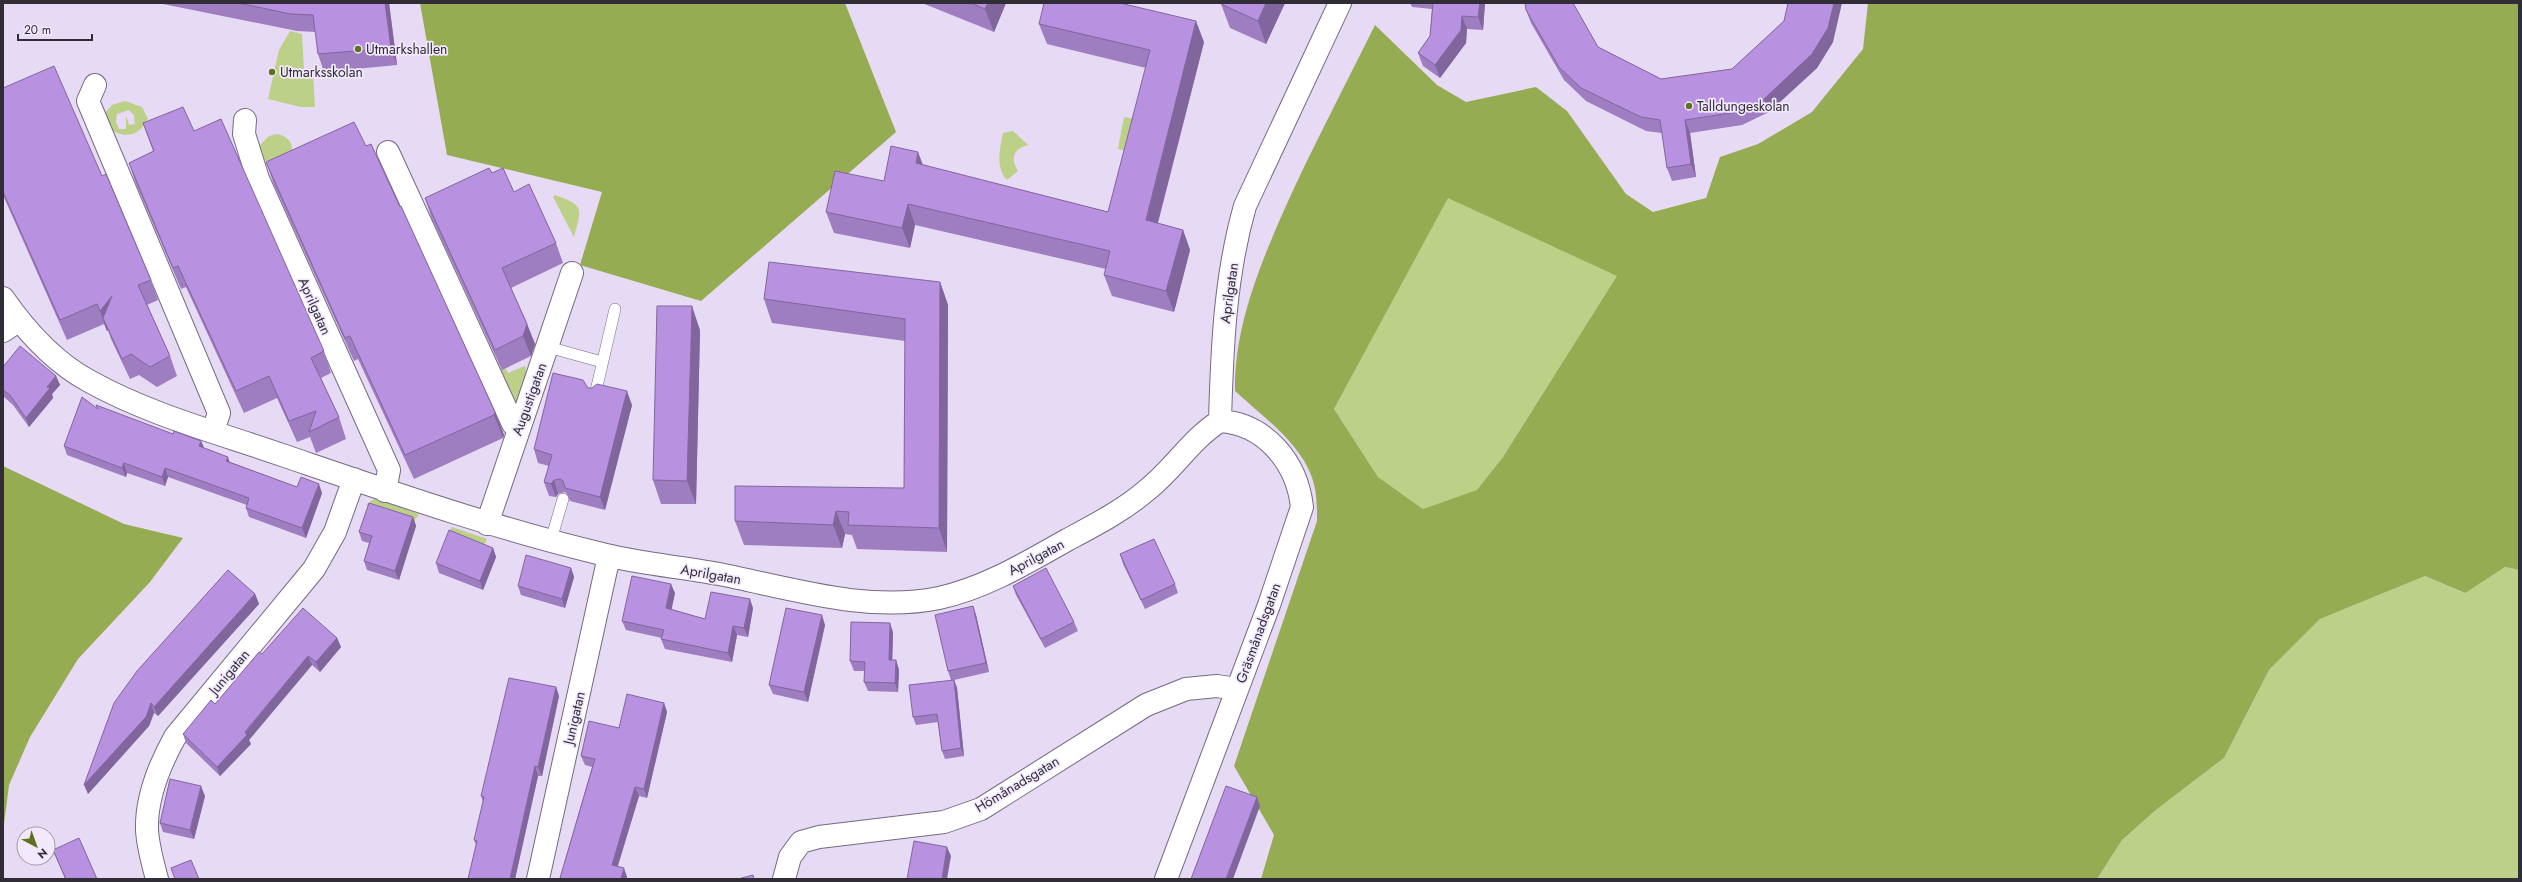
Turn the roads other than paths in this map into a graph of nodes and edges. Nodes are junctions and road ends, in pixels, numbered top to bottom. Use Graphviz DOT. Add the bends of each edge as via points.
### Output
graph roads {
  1 [pos="1340,3"];
  2 [pos="95,85"];
  3 [pos="245,120"];
  4 [pos="388,152"];
  5 [pos="572,273"];
  6 [pos="3,298"];
  7 [pos="615,309"];
  8 [pos="11,326"];
  9 [pos="548,347"];
  10 [pos="602,362"];
  11 [pos="595,395"];
  12 [pos="1220,421"];
  13 [pos="519,426"];
  14 [pos="214,431"];
  15 [pos="354,479"];
  16 [pos="385,491"];
  17 [pos="563,499"];
  18 [pos="487,524"];
  19 [pos="551,540"];
  20 [pos="609,556"];
  21 [pos="1237,689"];
  22 [pos="157,879"];
  23 [pos="538,879"];
  24 [pos="784,879"];
  25 [pos="1166,879"];
  1 -- 12 [label="street, Aprilgatan" via="1245,206 1237,237 1225,313"];
  2 -- 14 [label="street" via="88,101 218,413"];
  3 -- 16 [label="street, Aprilgatan" via="244,134 258,179 389,470"];
  4 -- 13 [label="street" via="513,424"];
  5 -- 9 [label="street, Augustigatan"];
  6 -- 8 [label="street, Aprilgatan"];
  7 -- 10 [label="lane"];
  8 -- 14 [label="street, Aprilgatan" via="86,379 136,403"];
  9 -- 10 [label="lane"];
  9 -- 13 [label="street, Augustigatan"];
  10 -- 11 [label="lane"];
  12 -- 20 [label="street, Aprilgatan" via="1205,430 1169,472 1144,493 1101,522 1016,569 973,588 939,598 913,602 851,600 704,571"];
  12 -- 21 [label="street, Gräsmånadsgatan" via="1248,426 1282,454 1300,491 1302,507 1269,606"];
  13 -- 18 [label="street, Augustigatan"];
  14 -- 15 [label="street, Aprilgatan"];
  15 -- 16 [label="street, Aprilgatan"];
  15 -- 22 [label="street, Junigatan" via="335,532 314,569 175,737 165,755 150,806 147,830"];
  16 -- 18 [label="street, Aprilgatan"];
  17 -- 19 [label="lane"];
  18 -- 19 [label="street, Aprilgatan"];
  19 -- 20 [label="street, Aprilgatan"];
  20 -- 23 [label="street, Junigatan"];
  21 -- 24 [label="street, Hömånadsgatan" via="1217,686 1186,689 1146,705 981,809 944,822 819,837 801,842 790,857"];
  21 -- 25 [label="street, Gräsmånadsgatan"];
}
